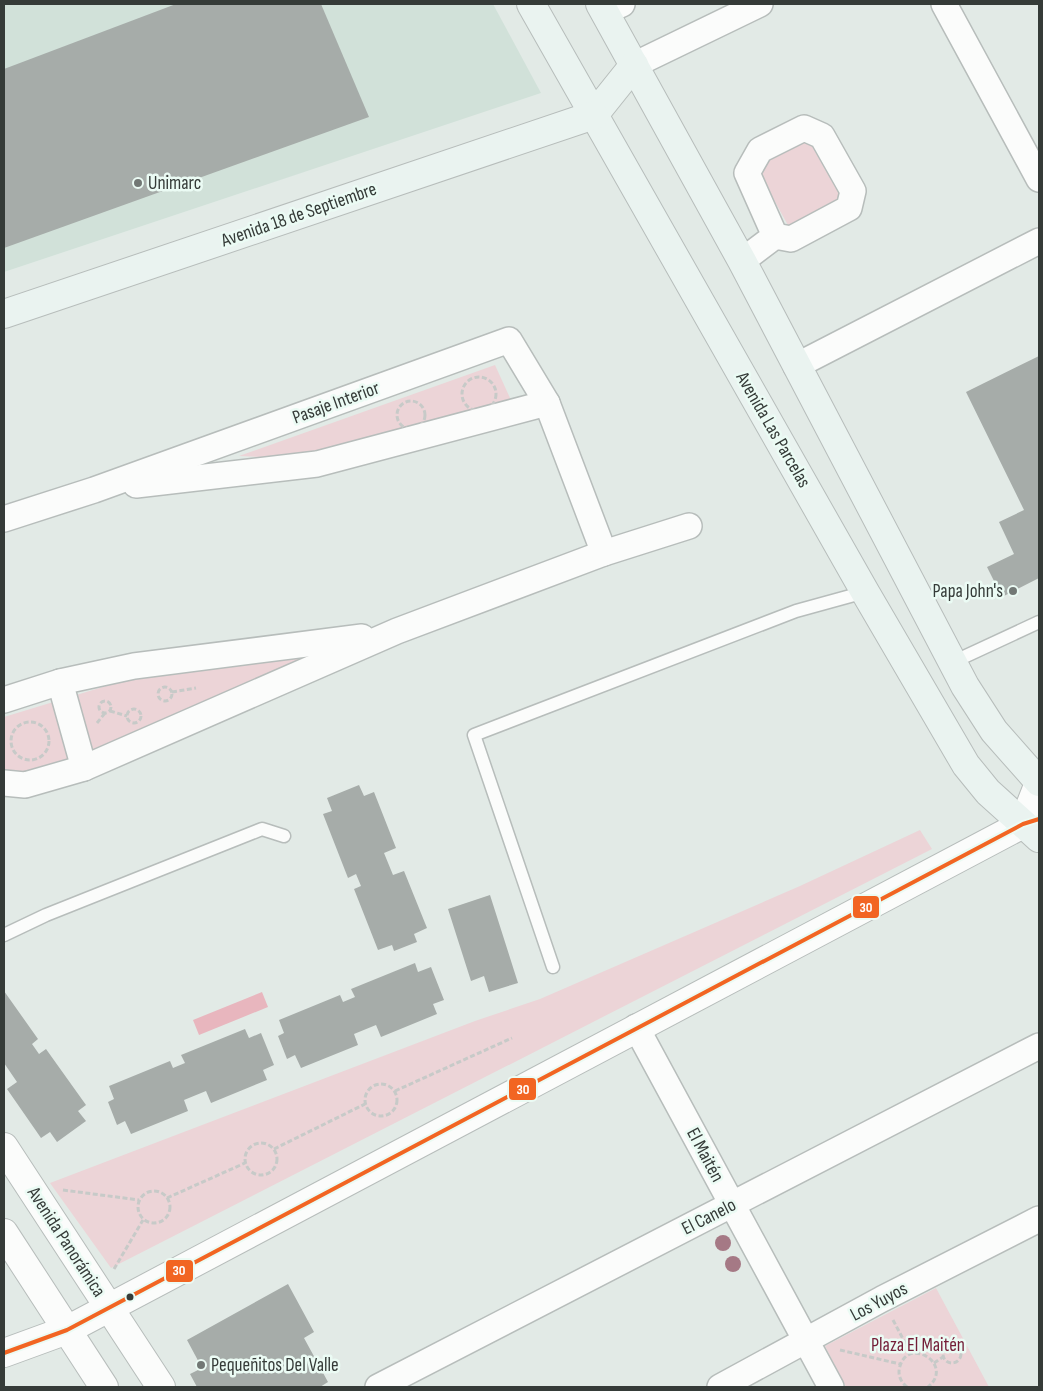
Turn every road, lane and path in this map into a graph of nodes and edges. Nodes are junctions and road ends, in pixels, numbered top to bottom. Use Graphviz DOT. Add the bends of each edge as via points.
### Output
graph roads {
  1 [pos="531,4"];
  2 [pos="760,4"];
  3 [pos="944,4"];
  4 [pos="609,7"];
  5 [pos="634,65"];
  6 [pos="594,115"];
  7 [pos="1037,169"];
  8 [pos="775,236"];
  9 [pos="1039,240"];
  10 [pos="742,261"];
  11 [pos="4,314"];
  12 [pos="796,366"];
  13 [pos="547,403"];
  14 [pos="94,490"];
  15 [pos="4,519"];
  16 [pos="689,526"];
  17 [pos="604,552"];
  18 [pos="865,592"];
  19 [pos="1039,622"];
  20 [pos="397,631"];
  21 [pos="953,662"];
  22 [pos="60,682"];
  23 [pos="196,688"];
  24 [pos="172,692"];
  25 [pos="4,700"];
  26 [pos="110,711"];
  27 [pos="128,716"];
  28 [pos="49,743"];
  29 [pos="84,768"];
  30 [pos="1039,782"];
  31 [pos="4,783"];
  32 [pos="1034,827"];
  33 [pos="284,836"];
  34 [pos="4,934"];
  35 [pos="553,967"];
  36 [pos="636,1027"];
  37 [pos="512,1038"];
  38 [pos="1039,1046"];
  39 [pos="395,1091"];
  40 [pos="366,1104"];
  41 [pos="4,1147"];
  42 [pos="274,1149"];
  43 [pos="245,1163"];
  44 [pos="29,1185"];
  45 [pos="167,1198"];
  46 [pos="139,1200"];
  47 [pos="732,1205"];
  48 [pos="1039,1219"];
  49 [pos="143,1220"];
  50 [pos="4,1233"];
  51 [pos="882,1299"];
  52 [pos="104,1300"];
  53 [pos="67,1330"];
  54 [pos="807,1342"];
  55 [pos="4,1353"];
  56 [pos="910,1354"];
  57 [pos="943,1357"];
  58 [pos="934,1363"];
  59 [pos="900,1364"];
  60 [pos="104,1387"];
  61 [pos="161,1387"];
  62 [pos="378,1387"];
  63 [pos="720,1387"];
  64 [pos="832,1387"];
  65 [pos="907,1387"];
  66 [pos="928,1387"];
  1 -- 6 [label="main road, Avenida Las Parcelas"];
  2 -- 5 [label="street"];
  3 -- 7 [label="street"];
  4 -- 5 [label="main road"];
  5 -- 6 [label="main road"];
  5 -- 10 [label="main road"];
  6 -- 11 [label="main road, Avenida 18 de Septiembre"];
  6 -- 18 [label="main road, Avenida Las Parcelas"];
  8 -- 8 [label="street" via="791,239 849,208 853,191 822,136 804,128 760,150 747,173"];
  8 -- 10 [label="street"];
  9 -- 12 [label="street"];
  10 -- 12 [label="main road"];
  12 -- 21 [label="main road"];
  13 -- 14 [label="street, Pasaje Interior" via="317,464"];
  13 -- 14 [label="street, Pasaje Interior" via="509,340"];
  13 -- 17 [label="street, Pasaje Interior"];
  14 -- 15 [label="street, Pasaje Interior"];
  16 -- 17 [label="street"];
  17 -- 20 [label="street"];
  18 -- 32 [label="main road, Avenida Las Parcelas" via="966,765 988,792"];
  18 -- 35 [label="lane" via="796,611 474,735"];
  19 -- 21 [label="lane"];
  20 -- 22 [label="street" via="282,649 134,666"];
  20 -- 29 [label="street"];
  21 -- 30 [label="main road" via="994,731"];
  22 -- 25 [label="street"];
  22 -- 29 [label="street"];
  23 -- 24 [label="path"];
  24 -- 24 [label="path" via="167,701 158,696 162,688 167,687"];
  26 -- 26 [label="path" via="101,711 99,705 109,702"];
  26 -- 27 [label="path"];
  27 -- 27 [label="path" via="134,709 141,714 141,719 130,722"];
  28 -- 28 [label="path" via="38,758 26,759 12,747 12,735 14,729 24,722 36,722 46,730"];
  29 -- 31 [label="street" via="25,785"];
  30 -- 32 [label="street"];
  32 -- 36 [label="street"];
  33 -- 34 [label="lane" via="262,829"];
  36 -- 47 [label="street, El Maitén"];
  36 -- 52 [label="street"];
  37 -- 39 [label="path"];
  38 -- 47 [label="street, El Canelo"];
  39 -- 40 [label="path" via="386,1084 375,1085 366,1093"];
  39 -- 40 [label="path" via="397,1105 386,1116 376,1116"];
  40 -- 42 [label="path"];
  41 -- 44 [label="street, Avenida Panorámica"];
  42 -- 43 [label="path" via="265,1143 254,1144 246,1152"];
  42 -- 43 [label="path" via="276,1164 265,1174 255,1174"];
  43 -- 45 [label="path"];
  44 -- 46 [label="path"];
  44 -- 52 [label="street, Avenida Panorámica"];
  45 -- 46 [label="path" via="152,1191"];
  45 -- 49 [label="path" via="170,1208 167,1218 158,1223"];
  46 -- 49 [label="path" via="138,1211"];
  47 -- 54 [label="street, El Maitén"];
  47 -- 62 [label="street, El Canelo"];
  48 -- 51 [label="street, Los Yuyos"];
  49 -- 52 [label="path"];
  50 -- 53 [label="street"];
  51 -- 54 [label="street, Los Yuyos"];
  51 -- 56 [label="path"];
  52 -- 53 [label="street"];
  52 -- 61 [label="street, Avenida Panorámica"];
  53 -- 55 [label="street"];
  53 -- 60 [label="street"];
  54 -- 59 [label="path"];
  54 -- 63 [label="street, Los Yuyos"];
  54 -- 64 [label="street, El Maitén"];
  56 -- 58 [label="path" via="925,1354"];
  56 -- 59 [label="path"];
  57 -- 57 [label="path" via="943,1351 949,1345 960,1349 961,1355 956,1362 950,1363"];
  57 -- 58 [label="path"];
  58 -- 66 [label="path" via="936,1375"];
  59 -- 65 [label="path" via="899,1376"];
}
